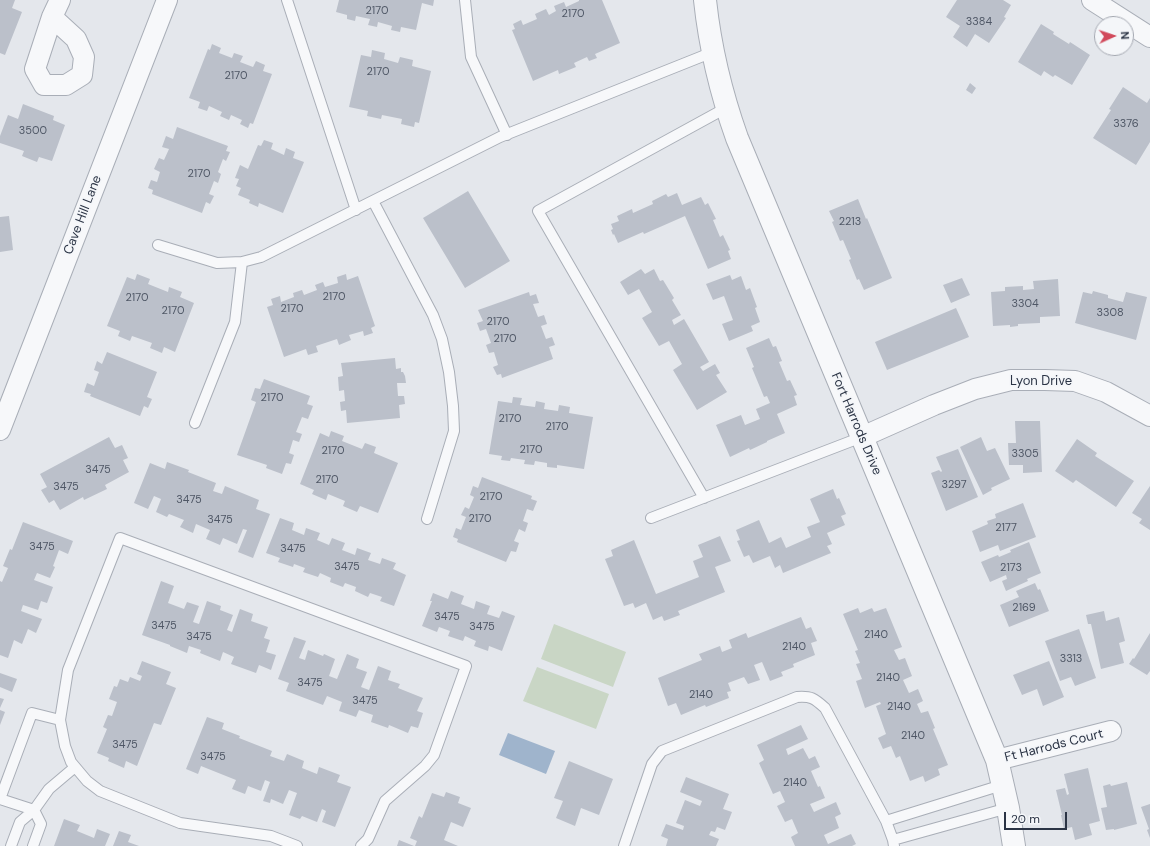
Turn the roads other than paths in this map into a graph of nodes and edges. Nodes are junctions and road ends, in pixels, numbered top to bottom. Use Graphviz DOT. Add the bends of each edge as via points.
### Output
graph roads {
  1 [pos="287,0"];
  2 [pos="465,0"];
  3 [pos="705,0"];
  4 [pos="163,1"];
  5 [pos="1104,3"];
  6 [pos="1150,37"];
  7 [pos="713,52"];
  8 [pos="726,108"];
  9 [pos="507,134"];
  10 [pos="373,201"];
  11 [pos="356,210"];
  12 [pos="158,245"];
  13 [pos="242,262"];
  14 [pos="1150,416"];
  15 [pos="195,423"];
  16 [pos="0,430"];
  17 [pos="862,437"];
  18 [pos="704,498"];
  19 [pos="650,518"];
  20 [pos="426,519"];
  21 [pos="60,720"];
  22 [pos="1111,731"];
  23 [pos="997,760"];
  24 [pos="75,767"];
  25 [pos="1002,785"];
  26 [pos="1008,808"];
  27 [pos="34,810"];
  28 [pos="886,821"];
  29 [pos="893,843"];
  30 [pos="11,846"];
  31 [pos="33,846"];
  32 [pos="296,846"];
  33 [pos="362,846"];
  34 [pos="624,846"];
  35 [pos="1014,846"];
  1 -- 11 [label="lane"];
  2 -- 9 [label="lane" via="471,57"];
  3 -- 7 [label="street, Fort Harrods Drive"];
  4 -- 16 [label="street, Cave Hill Lane"];
  5 -- 6 [label="street"];
  7 -- 8 [label="street, Fort Harrods Drive"];
  7 -- 9 [label="lane"];
  8 -- 17 [label="street, Fort Harrods Drive" via="828,360"];
  8 -- 18 [label="lane" via="538,211"];
  9 -- 10 [label="lane"];
  10 -- 11 [label="lane"];
  10 -- 20 [label="lane" via="433,315 442,339 449,372 454,431"];
  11 -- 13 [label="lane" via="261,258"];
  12 -- 13 [label="lane" via="217,263"];
  13 -- 15 [label="lane" via="236,322"];
  14 -- 17 [label="street, Lyon Drive" via="1106,392 1075,381 1011,380 961,394"];
  17 -- 18 [label="lane"];
  17 -- 23 [label="street, Fort Harrods Drive"];
  18 -- 19 [label="lane"];
  21 -- 24 [label="lane" via="65,746"];
  21 -- 27 [label="lane" via="32,713 0,799"];
  21 -- 33 [label="lane" via="68,670 120,538 466,666 434,755 426,766 385,801 368,839"];
  22 -- 23 [label="street, Ft Harrods Court"];
  23 -- 25 [label="street, Fort Harrods Drive"];
  24 -- 27 [label="lane" via="49,789"];
  24 -- 32 [label="lane" via="87,781 100,790 180,822 271,836"];
  25 -- 26 [label="street, Fort Harrods Drive"];
  25 -- 28 [label="lane"];
  26 -- 29 [label="lane"];
  26 -- 35 [label="street, Fort Harrods Drive"];
  27 -- 30 [label="lane" via="20,822"];
  27 -- 31 [label="lane" via="41,824"];
  28 -- 29 [label="lane"];
  28 -- 34 [label="lane" via="825,708 807,696 797,697 662,751 652,764"];
}
